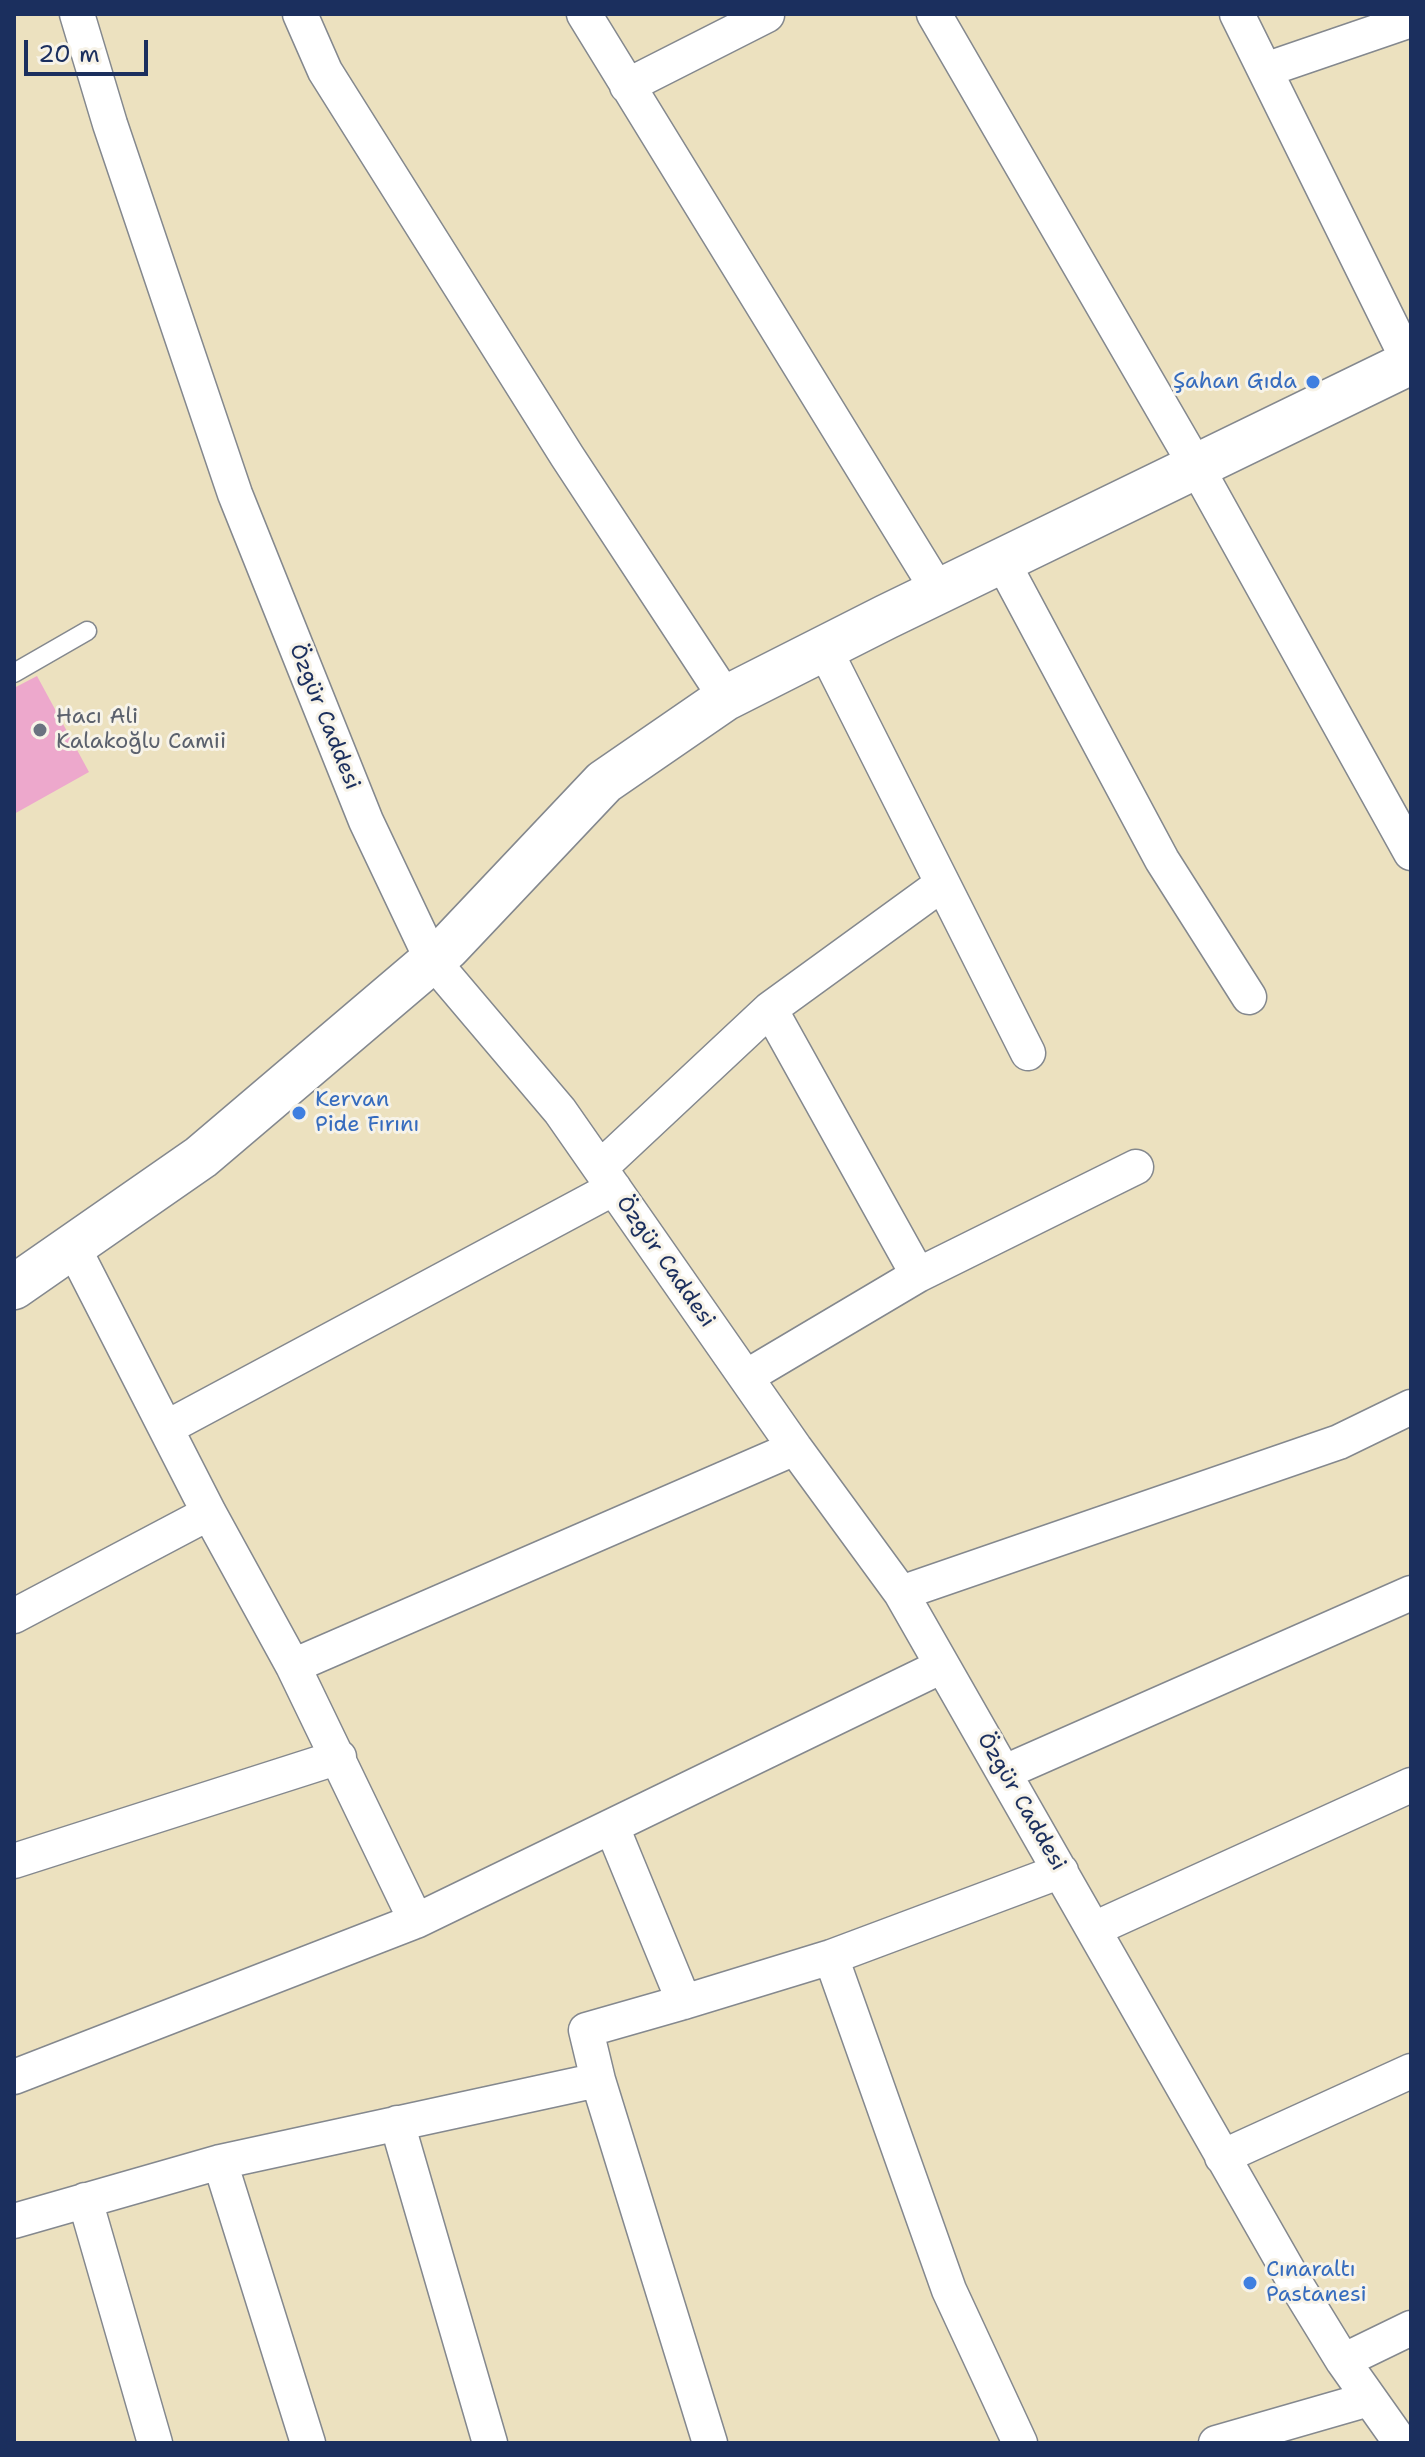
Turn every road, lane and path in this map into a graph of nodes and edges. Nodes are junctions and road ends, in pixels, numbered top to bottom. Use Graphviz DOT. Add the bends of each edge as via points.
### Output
graph roads {
  1 [pos="77,14"];
  2 [pos="300,14"];
  3 [pos="584,14"];
  4 [pos="934,14"];
  5 [pos="1237,14"];
  6 [pos="767,15"];
  7 [pos="1411,20"];
  8 [pos="1265,70"];
  9 [pos="627,86"];
  10 [pos="1410,362"];
  11 [pos="1196,466"];
  12 [pos="1002,561"];
  13 [pos="939,592"];
  14 [pos="87,631"];
  15 [pos="824,648"];
  16 [pos="14,673"];
  17 [pos="726,698"];
  18 [pos="1411,853"];
  19 [pos="942,884"];
  20 [pos="432,960"];
  21 [pos="1249,997"];
  22 [pos="770,1009"];
  23 [pos="1028,1053"];
  24 [pos="1136,1167"];
  25 [pos="607,1178"];
  26 [pos="73,1247"];
  27 [pos="918,1275"];
  28 [pos="14,1287"];
  29 [pos="746,1377"];
  30 [pos="1411,1407"];
  31 [pos="166,1428"];
  32 [pos="795,1448"];
  33 [pos="209,1513"];
  34 [pos="901,1593"];
  35 [pos="1411,1593"];
  36 [pos="14,1616"];
  37 [pos="293,1666"];
  38 [pos="942,1666"];
  39 [pos="339,1757"];
  40 [pos="1005,1772"];
  41 [pos="1411,1785"];
  42 [pos="612,1827"];
  43 [pos="14,1861"];
  44 [pos="1061,1871"];
  45 [pos="416,1921"];
  46 [pos="1094,1929"];
  47 [pos="831,1957"];
  48 [pos="684,2002"];
  49 [pos="1411,2071"];
  50 [pos="14,2077"];
  51 [pos="598,2080"];
  52 [pos="397,2123"];
  53 [pos="1222,2157"];
  54 [pos="220,2162"];
  55 [pos="85,2200"];
  56 [pos="14,2221"];
  57 [pos="1411,2328"];
  58 [pos="1343,2361"];
  59 [pos="1369,2399"];
  60 [pos="155,2443"];
  61 [pos="308,2443"];
  62 [pos="490,2443"];
  63 [pos="710,2443"];
  64 [pos="1020,2443"];
  65 [pos="1216,2443"];
  66 [pos="1401,2443"];
  1 -- 20 [label="street, Özgür Caddesi" via="235,494 366,821"];
  2 -- 17 [label="street" via="325,71"];
  3 -- 9 [label="street"];
  4 -- 11 [label="street"];
  5 -- 8 [label="street"];
  6 -- 9 [label="street"];
  7 -- 8 [label="street"];
  8 -- 10 [label="street"];
  9 -- 13 [label="street"];
  10 -- 11 [label="main road"];
  11 -- 12 [label="main road"];
  11 -- 18 [label="street"];
  12 -- 13 [label="main road"];
  12 -- 21 [label="street" via="1162,860"];
  13 -- 15 [label="main road"];
  14 -- 16 [label="lane"];
  15 -- 17 [label="main road"];
  15 -- 19 [label="street"];
  17 -- 20 [label="main road" via="604,782"];
  19 -- 22 [label="street"];
  19 -- 23 [label="street"];
  20 -- 25 [label="street, Özgür Caddesi" via="560,1111"];
  20 -- 26 [label="main road" via="201,1157"];
  22 -- 25 [label="street"];
  22 -- 27 [label="street"];
  24 -- 27 [label="street"];
  25 -- 29 [label="street, Özgür Caddesi"];
  25 -- 31 [label="street"];
  26 -- 28 [label="main road"];
  26 -- 31 [label="street"];
  27 -- 29 [label="street"];
  29 -- 32 [label="street, Özgür Caddesi"];
  30 -- 34 [label="street" via="1339,1442"];
  31 -- 33 [label="street"];
  32 -- 34 [label="street, Özgür Caddesi"];
  32 -- 37 [label="street"];
  33 -- 36 [label="street"];
  33 -- 37 [label="street"];
  34 -- 38 [label="street, Özgür Caddesi"];
  35 -- 40 [label="street"];
  37 -- 39 [label="street"];
  38 -- 40 [label="street, Özgür Caddesi"];
  38 -- 42 [label="street"];
  39 -- 43 [label="street"];
  39 -- 45 [label="street"];
  40 -- 44 [label="street, Özgür Caddesi"];
  41 -- 46 [label="street"];
  42 -- 45 [label="street"];
  42 -- 48 [label="street"];
  44 -- 46 [label="street, Özgür Caddesi"];
  44 -- 47 [label="street"];
  45 -- 50 [label="street"];
  46 -- 53 [label="street, Özgür Caddesi"];
  47 -- 48 [label="street"];
  47 -- 64 [label="street" via="949,2290"];
  48 -- 51 [label="street" via="586,2030"];
  49 -- 53 [label="street"];
  51 -- 52 [label="street"];
  51 -- 63 [label="street"];
  52 -- 54 [label="street"];
  52 -- 62 [label="street"];
  53 -- 58 [label="street, Özgür Caddesi"];
  54 -- 55 [label="street"];
  54 -- 61 [label="street"];
  55 -- 56 [label="street"];
  55 -- 60 [label="street"];
  57 -- 58 [label="street"];
  58 -- 59 [label="street, Özgür Caddesi"];
  59 -- 65 [label="street"];
  59 -- 66 [label="street, Özgür Caddesi"];
}
